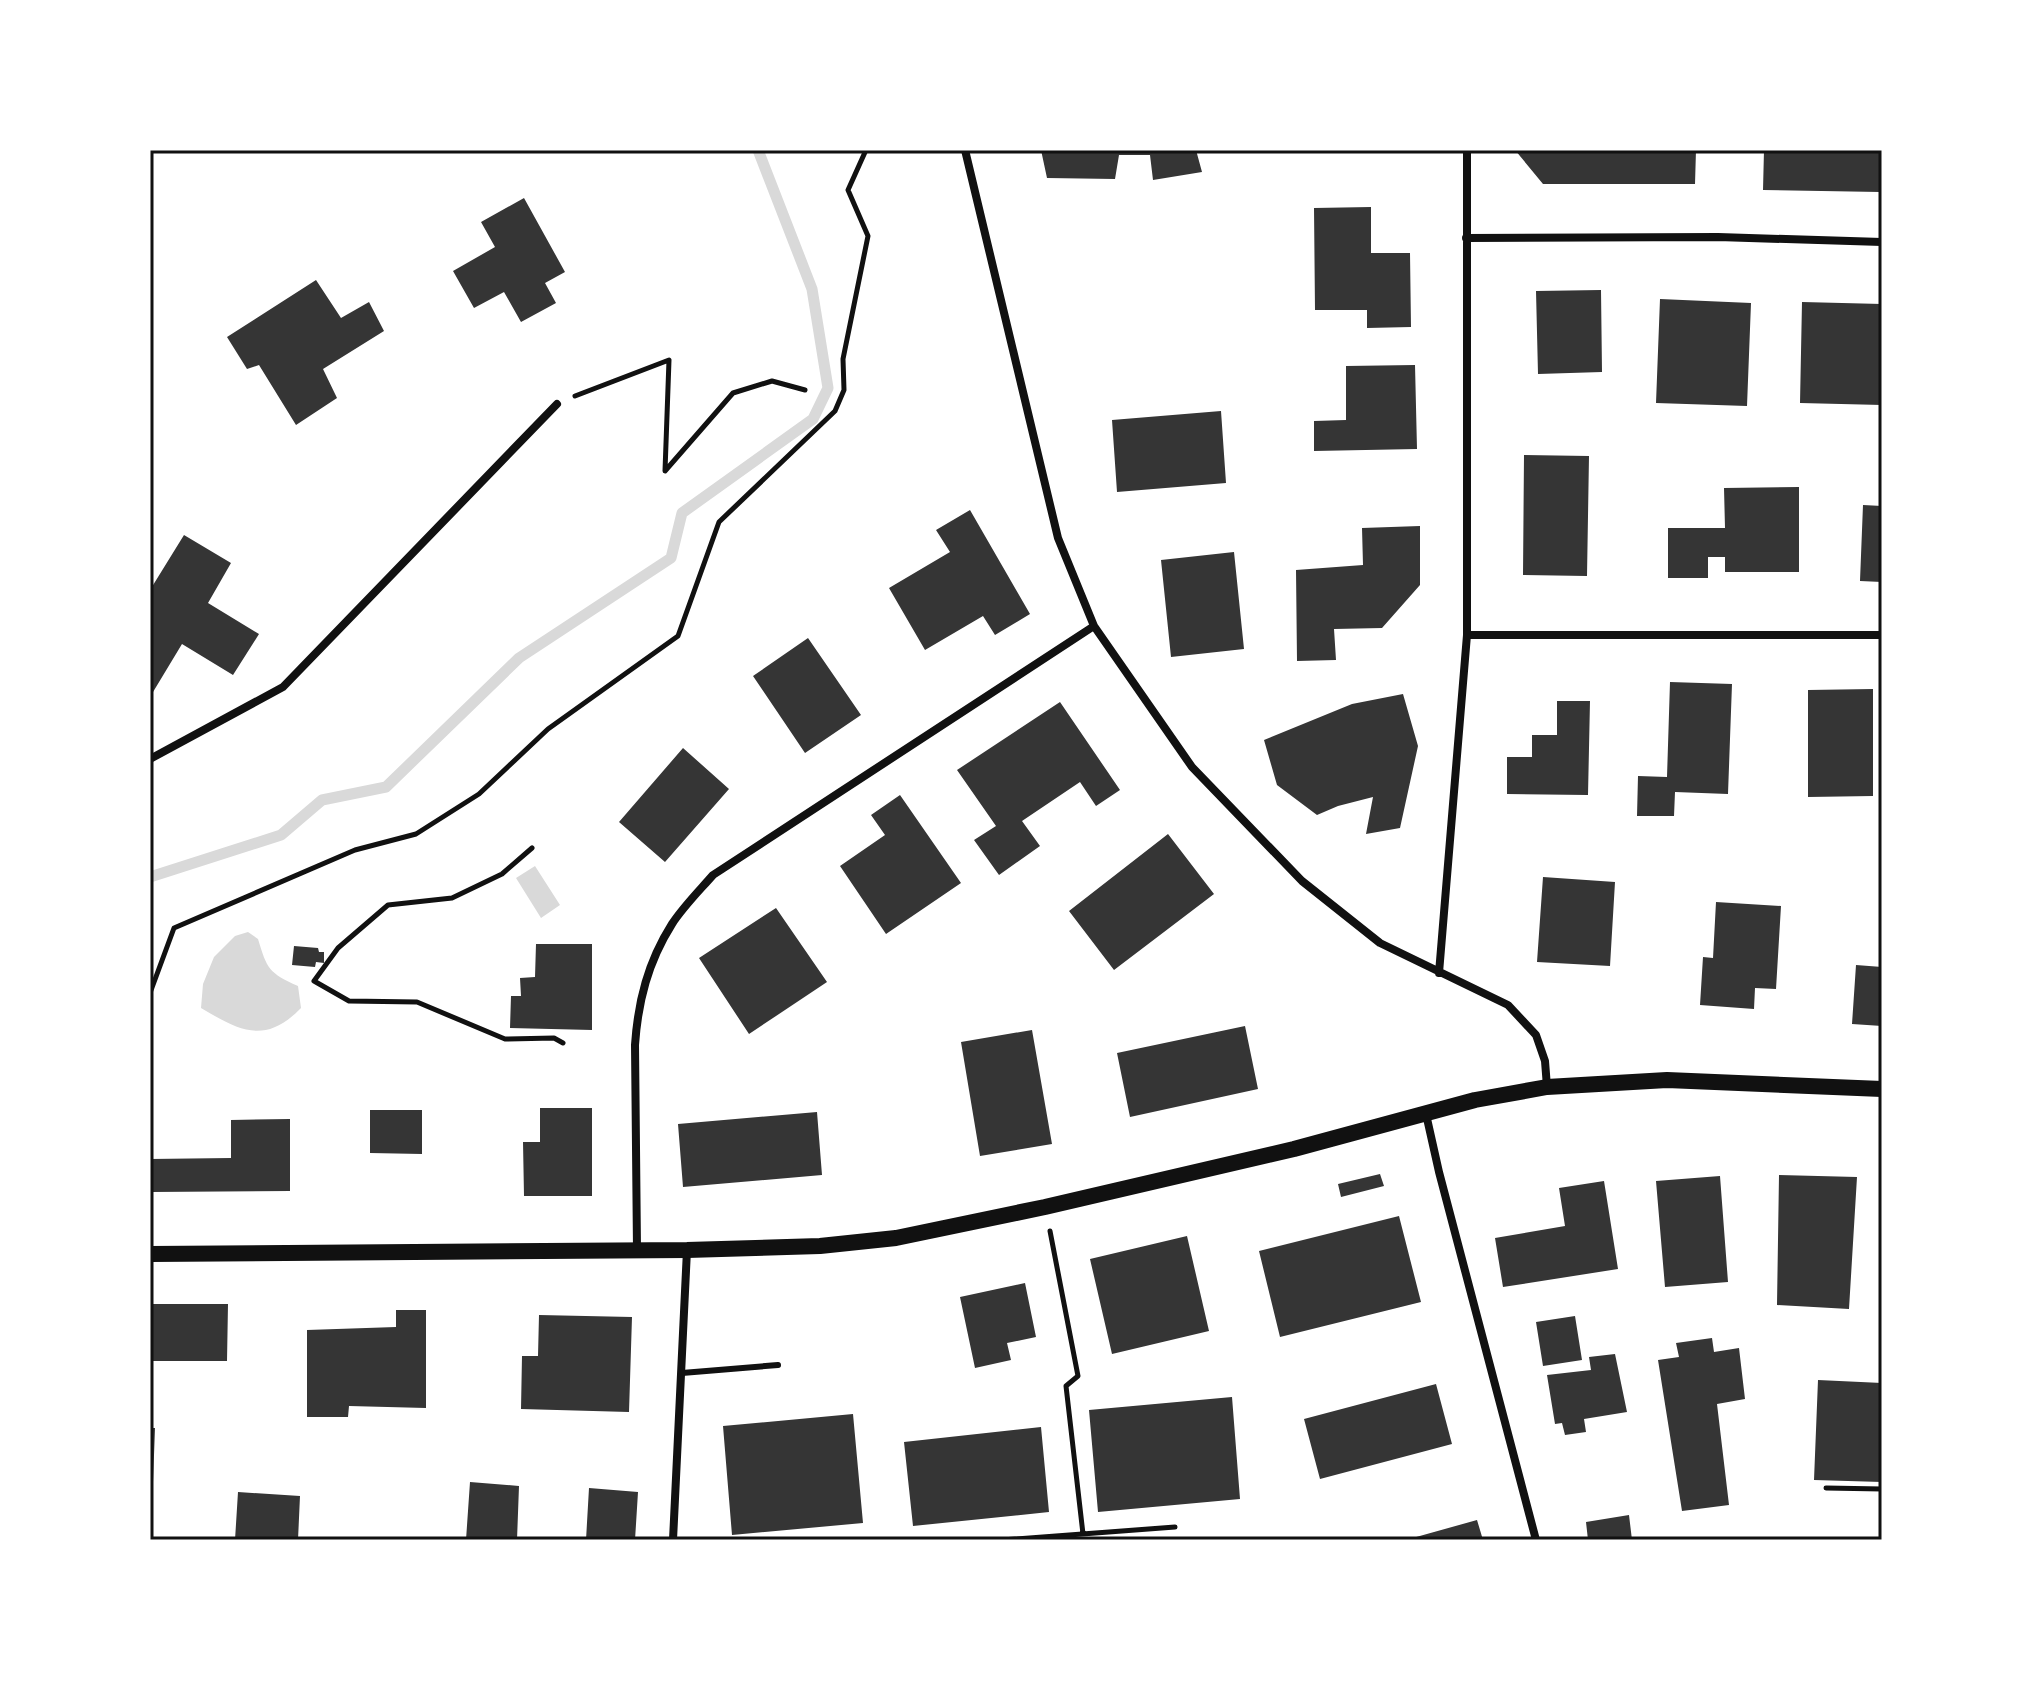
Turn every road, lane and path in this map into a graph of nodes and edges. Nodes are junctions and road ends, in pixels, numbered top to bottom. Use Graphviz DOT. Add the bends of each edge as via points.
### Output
graph roads {
  1 [pos="866,150"];
  2 [pos="965,150"];
  3 [pos="1467,150"];
  4 [pos="1466,238"];
  5 [pos="1882,242"];
  6 [pos="805,390"];
  7 [pos="557,404"];
  8 [pos="1094,626"];
  9 [pos="1467,635"];
  10 [pos="1882,635"];
  11 [pos="150,759"];
  12 [pos="532,848"];
  13 [pos="1439,973"];
  14 [pos="150,993"];
  15 [pos="563,1043"];
  16 [pos="1547,1087"];
  17 [pos="1882,1089"];
  18 [pos="1426,1114"];
  19 [pos="1045,1207"];
  20 [pos="637,1250"];
  21 [pos="687,1250"];
  22 [pos="150,1254"];
  23 [pos="778,1365"];
  24 [pos="682,1373"];
  25 [pos="1826,1488"];
  26 [pos="1882,1489"];
  27 [pos="1175,1527"];
  28 [pos="1083,1534"];
  29 [pos="673,1540"];
  30 [pos="1002,1540"];
  31 [pos="1536,1540"];
  1 -- 14 [label="path" via="848,190 868,236 843,359 844,390 835,411 719,522 678,636 548,729 479,794 416,834 355,850 174,928"];
  2 -- 8 [label="street" via="1058,538"];
  3 -- 4 [label="street"];
  4 -- 5 [label="street"];
  4 -- 9 [label="street"];
  6 -- 7 [label="path" via="772,381 733,393 665,471 669,360"];
  7 -- 11 [label="street" via="283,687"];
  8 -- 13 [label="street" via="1192,767 1302,881 1380,943"];
  8 -- 20 [label="street" via="713,875 672,923 647,974 637,1015"];
  9 -- 10 [label="street"];
  9 -- 13 [label="street"];
  12 -- 15 [label="path" via="502,874 452,898 388,905 338,948 314,981 349,1001 417,1002 505,1039 554,1038"];
  13 -- 16 [label="street" via="1508,1005 1527,1025 1545,1061"];
  16 -- 17 [label="main road" via="1667,1080"];
  16 -- 18 [label="main road"];
  18 -- 19 [label="main road"];
  18 -- 31 [label="street"];
  19 -- 21 [label="main road" via="896,1238"];
  19 -- 28 [label="path" via="1078,1376 1066,1386"];
  20 -- 21 [label="main road"];
  20 -- 22 [label="main road"];
  21 -- 24 [label="street"];
  23 -- 24 [label="lane"];
  24 -- 29 [label="street"];
  25 -- 26 [label="path"];
  27 -- 28 [label="path"];
  28 -- 30 [label="path"];
}
